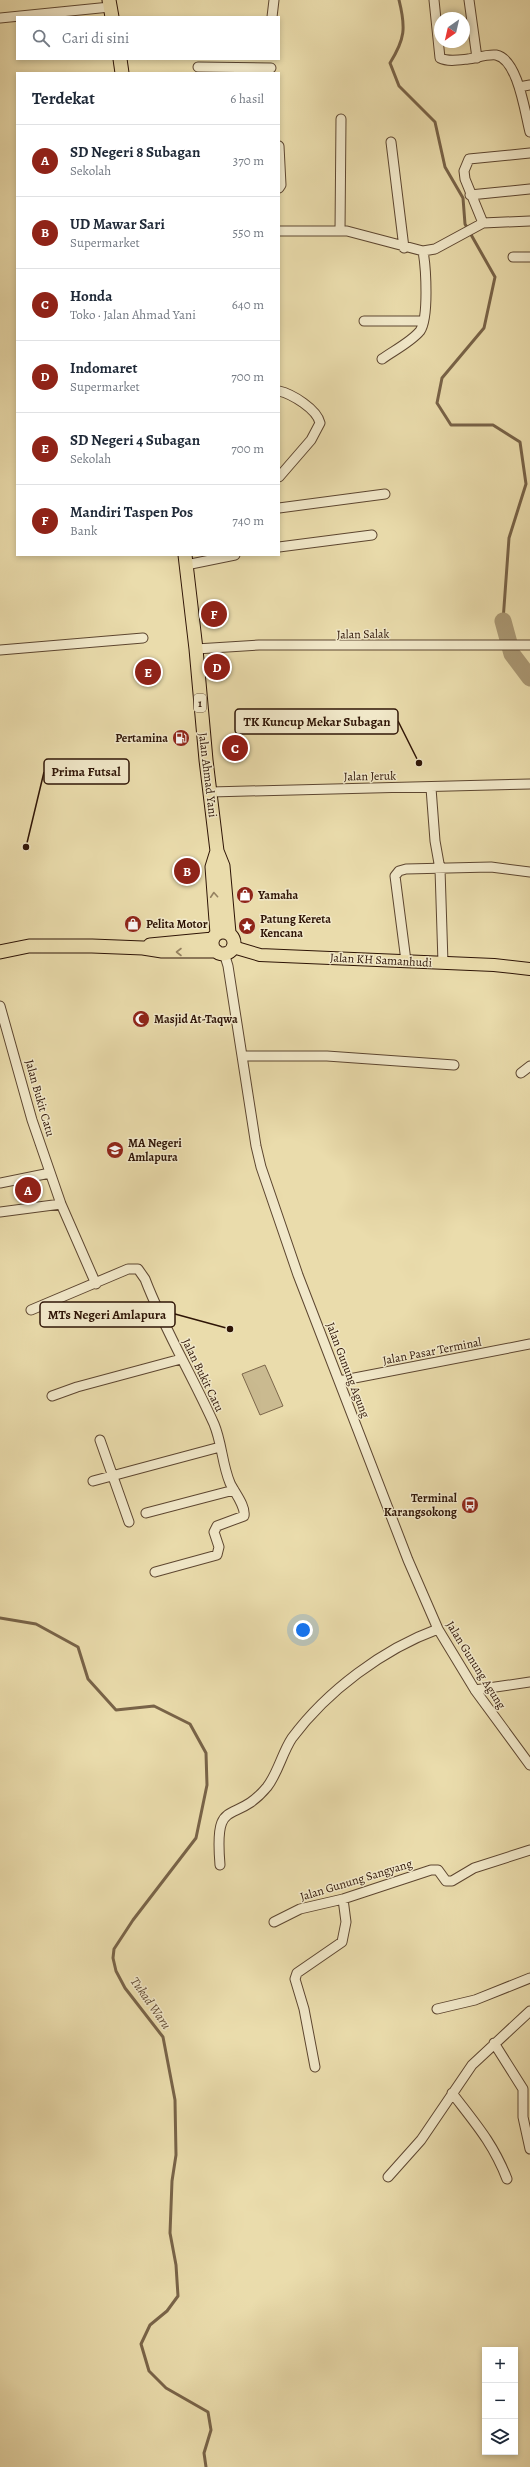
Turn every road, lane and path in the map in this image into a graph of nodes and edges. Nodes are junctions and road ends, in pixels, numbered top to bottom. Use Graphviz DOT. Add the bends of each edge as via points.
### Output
graph roads {
  1 [pos="274,0"];
  2 [pos="434,0"];
  3 [pos="469,0"];
  4 [pos="111,8"];
  5 [pos="22,16"];
  6 [pos="272,16"];
  7 [pos="16,17"];
  8 [pos="0,18"];
  9 [pos="477,58"];
  10 [pos="120,60"];
  11 [pos="198,67"];
  12 [pos="271,67"];
  13 [pos="122,72"];
  14 [pos="530,85"];
  15 [pos="518,87"];
  16 [pos="341,119"];
  17 [pos="530,132"];
  18 [pos="392,142"];
  19 [pos="530,153"];
  20 [pos="280,168"];
  21 [pos="280,186"];
  22 [pos="530,189"];
  23 [pos="470,195"];
  24 [pos="530,221"];
  25 [pos="480,224"];
  26 [pos="280,231"];
  27 [pos="340,231"];
  28 [pos="404,248"];
  29 [pos="423,251"];
  30 [pos="513,257"];
  31 [pos="530,257"];
  32 [pos="364,321"];
  33 [pos="423,321"];
  34 [pos="382,359"];
  35 [pos="280,391"];
  36 [pos="280,476"];
  37 [pos="385,494"];
  38 [pos="280,508"];
  39 [pos="372,534"];
  40 [pos="280,547"];
  41 [pos="225,556"];
  42 [pos="185,560"];
  43 [pos="143,638"];
  44 [pos="530,645"];
  45 [pos="196,649"];
  46 [pos="0,650"];
  47 [pos="530,784"];
  48 [pos="431,788"];
  49 [pos="211,792"];
  50 [pos="440,869"];
  51 [pos="530,872"];
  52 [pos="222,943"];
  53 [pos="0,952"];
  54 [pos="406,961"];
  55 [pos="443,964"];
  56 [pos="530,969"];
  57 [pos="0,1006"];
  58 [pos="242,1056"];
  59 [pos="454,1065"];
  60 [pos="530,1066"];
  61 [pos="521,1073"];
  62 [pos="50,1173"];
  63 [pos="0,1183"];
  64 [pos="61,1204"];
  65 [pos="0,1212"];
  66 [pos="96,1284"];
  67 [pos="31,1310"];
  68 [pos="530,1344"];
  69 [pos="181,1359"];
  70 [pos="339,1382"];
  71 [pos="52,1396"];
  72 [pos="100,1440"];
  73 [pos="220,1447"];
  74 [pos="113,1476"];
  75 [pos="93,1481"];
  76 [pos="234,1490"];
  77 [pos="146,1513"];
  78 [pos="129,1522"];
  79 [pos="155,1572"];
  80 [pos="438,1629"];
  81 [pos="530,1682"];
  82 [pos="475,1690"];
  83 [pos="530,1765"];
  84 [pos="530,1850"];
  85 [pos="220,1865"];
  86 [pos="343,1900"];
  87 [pos="274,1922"];
  88 [pos="530,1978"];
  89 [pos="437,2009"];
  90 [pos="530,2011"];
  91 [pos="494,2043"];
  92 [pos="315,2068"];
  93 [pos="452,2093"];
  94 [pos="530,2148"];
  95 [pos="388,2177"];
  96 [pos="507,2179"];
  1 -- 6 [label="street"];
  2 -- 9 [label="street" via="440,58"];
  3 -- 9 [label="street"];
  4 -- 5 [label="street"];
  7 -- 8 [label="street"];
  9 -- 15 [label="street" via="495,55 503,58 513,71"];
  10 -- 13 [label="highway"];
  11 -- 12 [label="street"];
  14 -- 15 [label="street"];
  15 -- 17 [label="street"];
  16 -- 27 [label="street"];
  18 -- 28 [label="street"];
  19 -- 23 [label="street" via="469,159 464,172"];
  20 -- 21 [label="street"];
  22 -- 23 [label="street"];
  23 -- 25 [label="street"];
  24 -- 25 [label="street"];
  25 -- 29 [label="street" via="436,249"];
  26 -- 27 [label="street"];
  27 -- 28 [label="street" via="359,233"];
  28 -- 29 [label="street"];
  29 -- 33 [label="street" via="426,269"];
  30 -- 31 [label="street"];
  32 -- 33 [label="street"];
  33 -- 34 [label="street" via="422,328 417,334"];
  35 -- 36 [label="street" via="293,396 317,415 320,423 311,440"];
  37 -- 38 [label="street"];
  39 -- 40 [label="street"];
  41 -- 42 [label="street"];
  42 -- 45 [label="highway, Jalan Ahmad Yani / 1"];
  43 -- 46 [label="street"];
  44 -- 45 [label="street, Jalan Salak" via="259,645"];
  45 -- 49 [label="highway, Jalan Ahmad Yani / 1" via="200,713"];
  47 -- 48 [label="street, Jalan Jeruk"];
  48 -- 49 [label="street, Jalan Jeruk"];
  48 -- 50 [label="street"];
  49 -- 52 [label="highway, Jalan Ahmad Yani / 1" via="217,851 212,867"];
  50 -- 51 [label="street" via="491,867"];
  50 -- 54 [label="street" via="402,869 395,876"];
  50 -- 55 [label="street"];
  52 -- 53 [label="highway" via="151,944 143,948 29,946"];
  52 -- 54 [label="main road, Jalan KH Samanhudi" via="260,955"];
  52 -- 58 [label="street, Jalan Gunung Agung"];
  54 -- 55 [label="main road, Jalan KH Samanhudi"];
  55 -- 56 [label="main road, Jalan KH Samanhudi"];
  57 -- 62 [label="street, Jalan Bukit Catu" via="32,1120"];
  58 -- 59 [label="street" via="327,1056"];
  58 -- 70 [label="street, Jalan Gunung Agung" via="250,1121 260,1167"];
  60 -- 61 [label="street"];
  62 -- 63 [label="street"];
  62 -- 64 [label="street, Jalan Bukit Catu"];
  64 -- 65 [label="street"];
  64 -- 66 [label="street, Jalan Bukit Catu"];
  66 -- 67 [label="street, Jalan Bukit Catu"];
  66 -- 69 [label="street, Jalan Bukit Catu" via="128,1269 138,1269 145,1279"];
  68 -- 70 [label="street, Jalan Pasar Terminal"];
  69 -- 71 [label="street"];
  69 -- 73 [label="street, Jalan Bukit Catu" via="214,1426"];
  70 -- 80 [label="street, Jalan Gunung Agung" via="408,1560"];
  72 -- 74 [label="street"];
  73 -- 74 [label="street"];
  73 -- 76 [label="street, Jalan Bukit Catu"];
  74 -- 75 [label="street"];
  74 -- 78 [label="street"];
  76 -- 77 [label="street"];
  76 -- 79 [label="street, Jalan Bukit Catu" via="244,1516 217,1526 214,1532 219,1547 217,1555"];
  80 -- 82 [label="street, Jalan Gunung Agung"];
  80 -- 85 [label="street" via="407,1641 385,1654 310,1715 291,1740 267,1786 221,1821 218,1840"];
  81 -- 82 [label="street"];
  82 -- 83 [label="street, Jalan Gunung Agung"];
  84 -- 86 [label="street, Jalan Gunung Sangyang" via="474,1868 450,1882 438,1870 431,1870"];
  86 -- 87 [label="street, Jalan Gunung Sangyang" via="300,1910"];
  86 -- 92 [label="street" via="346,1922 342,1942 297,1973 295,1979 304,2009"];
  88 -- 89 [label="street" via="475,2000"];
  90 -- 91 [label="street"];
  91 -- 93 [label="street" via="472,2065"];
  91 -- 94 [label="street" via="523,2089 524,2117"];
  93 -- 95 [label="street" via="421,2140"];
  93 -- 96 [label="street" via="497,2153"];
}
